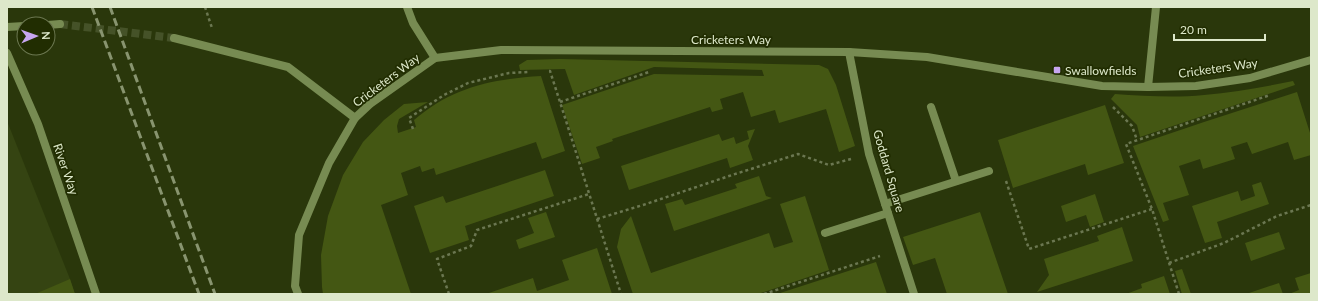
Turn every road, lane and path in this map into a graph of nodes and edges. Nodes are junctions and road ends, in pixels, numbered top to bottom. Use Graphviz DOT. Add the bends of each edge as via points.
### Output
graph roads {
  1 [pos="205,7"];
  2 [pos="407,7"];
  3 [pos="1156,7"];
  4 [pos="56,24"];
  5 [pos="60,24"];
  6 [pos="213,28"];
  7 [pos="174,38"];
  8 [pos="849,52"];
  9 [pos="7,53"];
  10 [pos="435,58"];
  11 [pos="1311,60"];
  12 [pos="543,71"];
  13 [pos="654,71"];
  14 [pos="529,72"];
  15 [pos="1148,87"];
  16 [pos="1273,94"];
  17 [pos="560,102"];
  18 [pos="931,107"];
  19 [pos="355,118"];
  20 [pos="413,128"];
  21 [pos="868,154"];
  22 [pos="989,171"];
  23 [pos="956,181"];
  24 [pos="589,194"];
  25 [pos="885,204"];
  26 [pos="1311,205"];
  27 [pos="1152,209"];
  28 [pos="888,213"];
  29 [pos="597,219"];
  30 [pos="825,233"];
  31 [pos="900,250"];
  32 [pos="1169,263"];
  33 [pos="96,294"];
  34 [pos="298,294"];
  35 [pos="449,294"];
  36 [pos="621,294"];
  37 [pos="764,294"];
  38 [pos="914,294"];
  39 [pos="1180,294"];
  1 -- 6 [label="path"];
  2 -- 10 [label="street" via="413,23"];
  3 -- 15 [label="street"];
  4 -- 5 [label="street"];
  7 -- 19 [label="street" via="288,67"];
  8 -- 10 [label="street, Cricketers Way" via="501,50"];
  8 -- 15 [label="street, Cricketers Way" via="927,57 1102,86"];
  8 -- 21 [label="street, Goddard Square"];
  9 -- 33 [label="street, River Way" via="38,124"];
  10 -- 19 [label="street, Cricketers Way" via="370,104"];
  11 -- 15 [label="street, Cricketers Way" via="1250,78 1196,86"];
  12 -- 17 [label="path" via="550,71"];
  13 -- 17 [label="path"];
  14 -- 20 [label="path" via="509,73 468,82 444,94 408,118"];
  16 -- 27 [label="path" via="1126,144"];
  17 -- 24 [label="path"];
  18 -- 23 [label="street"];
  19 -- 34 [label="street, Cricketers Way" via="329,163 299,235 295,286"];
  21 -- 25 [label="street, Goddard Square"];
  21 -- 29 [label="path" via="829,165 798,154"];
  22 -- 23 [label="street"];
  22 -- 27 [label="path" via="1001,167 1028,250"];
  23 -- 25 [label="street"];
  24 -- 29 [label="path"];
  24 -- 35 [label="path" via="477,230 472,246 437,259"];
  25 -- 28 [label="street, Goddard Square"];
  26 -- 32 [label="path" via="1277,216 1224,243"];
  27 -- 32 [label="path"];
  28 -- 30 [label="street"];
  28 -- 31 [label="street, Goddard Square"];
  29 -- 36 [label="path"];
  31 -- 37 [label="path"];
  31 -- 38 [label="street, Goddard Square"];
  32 -- 39 [label="path"];
}
